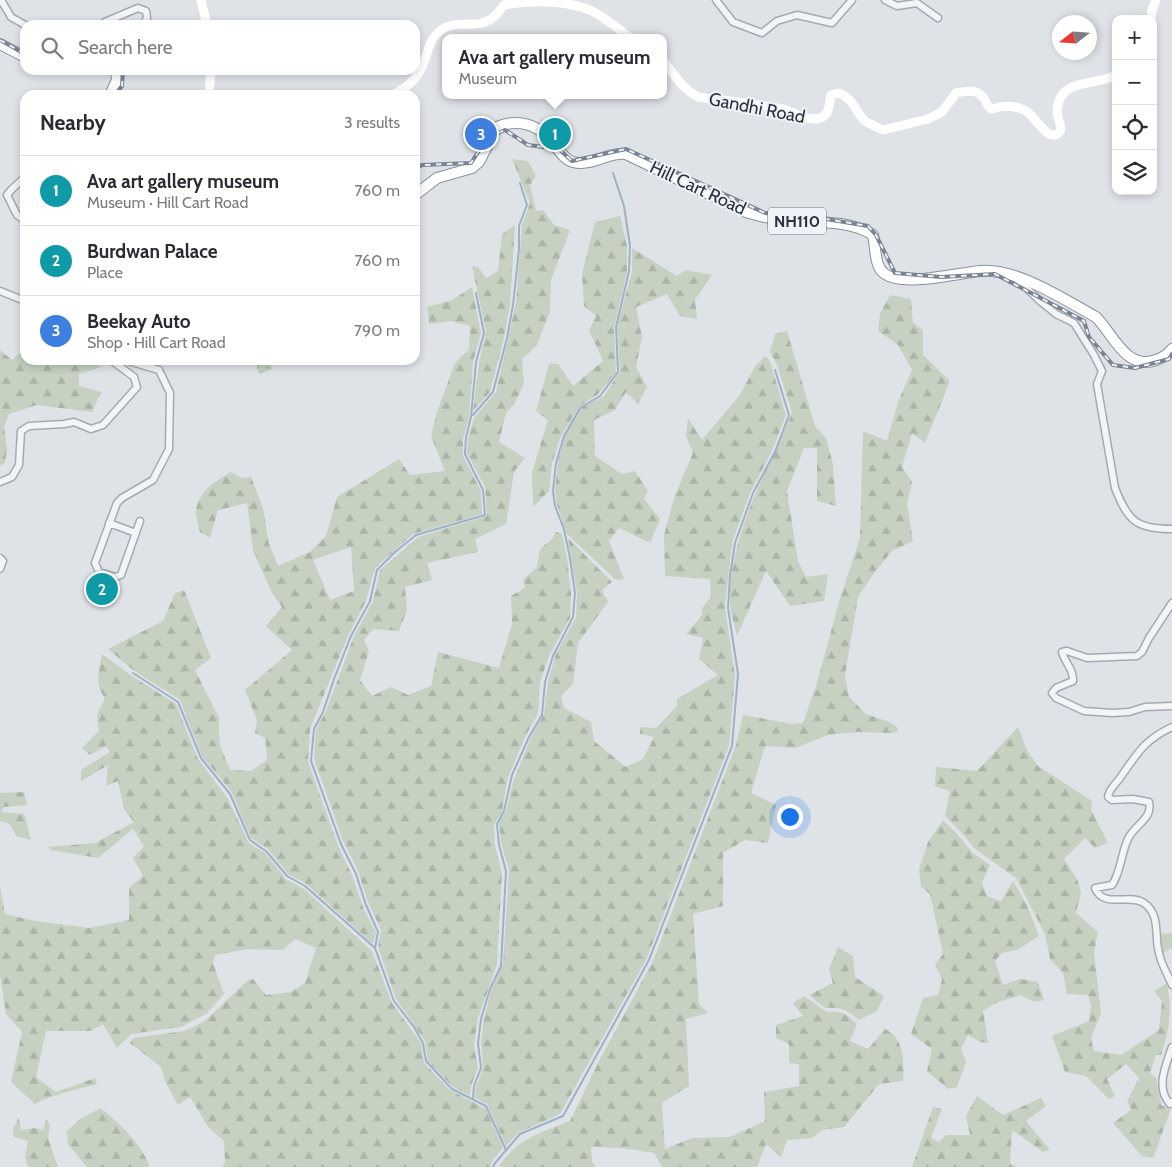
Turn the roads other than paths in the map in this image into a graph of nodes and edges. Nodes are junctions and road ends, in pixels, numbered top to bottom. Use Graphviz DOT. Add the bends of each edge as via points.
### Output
graph roads {
  1 [pos="1,0"];
  2 [pos="201,0"];
  3 [pos="716,0"];
  4 [pos="852,0"];
  5 [pos="885,0"];
  6 [pos="1156,0"];
  7 [pos="1151,15"];
  8 [pos="938,18"];
  9 [pos="110,20"];
  10 [pos="146,20"];
  11 [pos="206,20"];
  12 [pos="20,22"];
  13 [pos="624,34"];
  14 [pos="0,44"];
  15 [pos="20,54"];
  16 [pos="667,67"];
  17 [pos="420,71"];
  18 [pos="116,75"];
  19 [pos="211,75"];
  20 [pos="418,75"];
  21 [pos="1112,77"];
  22 [pos="112,90"];
  23 [pos="209,90"];
  24 [pos="400,90"];
  25 [pos="20,182"];
  26 [pos="420,191"];
  27 [pos="20,217"];
  28 [pos="1013,275"];
  29 [pos="0,291"];
  30 [pos="20,299"];
  31 [pos="1172,349"];
  32 [pos="118,365"];
  33 [pos="142,365"];
  34 [pos="0,482"];
  35 [pos="140,522"];
  36 [pos="110,523"];
  37 [pos="1172,529"];
  38 [pos="136,533"];
  39 [pos="0,558"];
  40 [pos="0,569"];
  41 [pos="1172,603"];
  42 [pos="1172,706"];
  43 [pos="1172,727"];
  44 [pos="1172,986"];
  45 [pos="1172,1047"];
  46 [pos="1172,1102"];
  1 -- 12 [label="street" via="11,17"];
  2 -- 11 [label="main road"];
  3 -- 4 [label="street" via="733,22 762,33 777,21 798,16 832,23"];
  5 -- 8 [label="street" via="897,6 917,3"];
  6 -- 7 [label="main road"];
  9 -- 10 [label="street" via="138,8 146,11"];
  13 -- 17 [label="main road" via="592,11 572,5 542,2 504,5 485,22 447,25 430,43"];
  14 -- 15 [label="highway"];
  16 -- 21 [label="main road, Gandhi Road" via="677,82 698,97 783,109 808,118 825,116 831,95 839,93 847,96 864,120 883,130 928,119 942,112 956,93 975,91 982,94 992,110 1014,106 1028,112 1045,133 1052,136 1061,130 1057,112 1058,100 1064,91 1072,86"];
  18 -- 22 [label="highway"];
  19 -- 23 [label="main road"];
  20 -- 24 [label="main road"];
  25 -- 27 [label="street" via="7,195"];
  26 -- 28 [label="highway, Hill Cart Road / NH110" via="437,178 472,168 479,162 497,127 508,122 520,123 533,126 548,137 562,156 575,163 616,153 626,154 764,218 864,229 872,235 878,264 884,274 893,278 941,277 993,270"];
  28 -- 31 [label="highway, Hill Cart Road / NH110" via="1096,317 1128,356 1138,362 1160,359"];
  28 -- 37 [label="street" via="1056,314 1074,323 1102,371 1097,384 1115,488 1129,516 1148,528"];
  29 -- 30 [label="street"];
  32 -- 34 [label="street" via="134,376 137,387 103,425 91,429 74,422 29,426 21,431 19,465 12,477"];
  33 -- 36 [label="street" via="159,370 170,393 169,449 153,480 122,498"];
  35 -- 38 [label="street"];
  36 -- 38 [label="street"];
  36 -- 38 [label="street" via="95,563 99,572 115,578 121,575"];
  39 -- 40 [label="street"];
  41 -- 42 [label="street" via="1137,656 1087,658 1062,652 1074,674 1073,681 1052,693 1084,711 1129,712 1145,707"];
  43 -- 44 [label="street" via="1155,735 1133,757 1108,792 1112,800 1150,802 1151,808 1129,837 1117,877 1112,884 1095,888 1106,899 1136,899 1154,913 1159,954"];
  45 -- 46 [label="street" via="1162,1081 1166,1099 1170,1104"];
}
